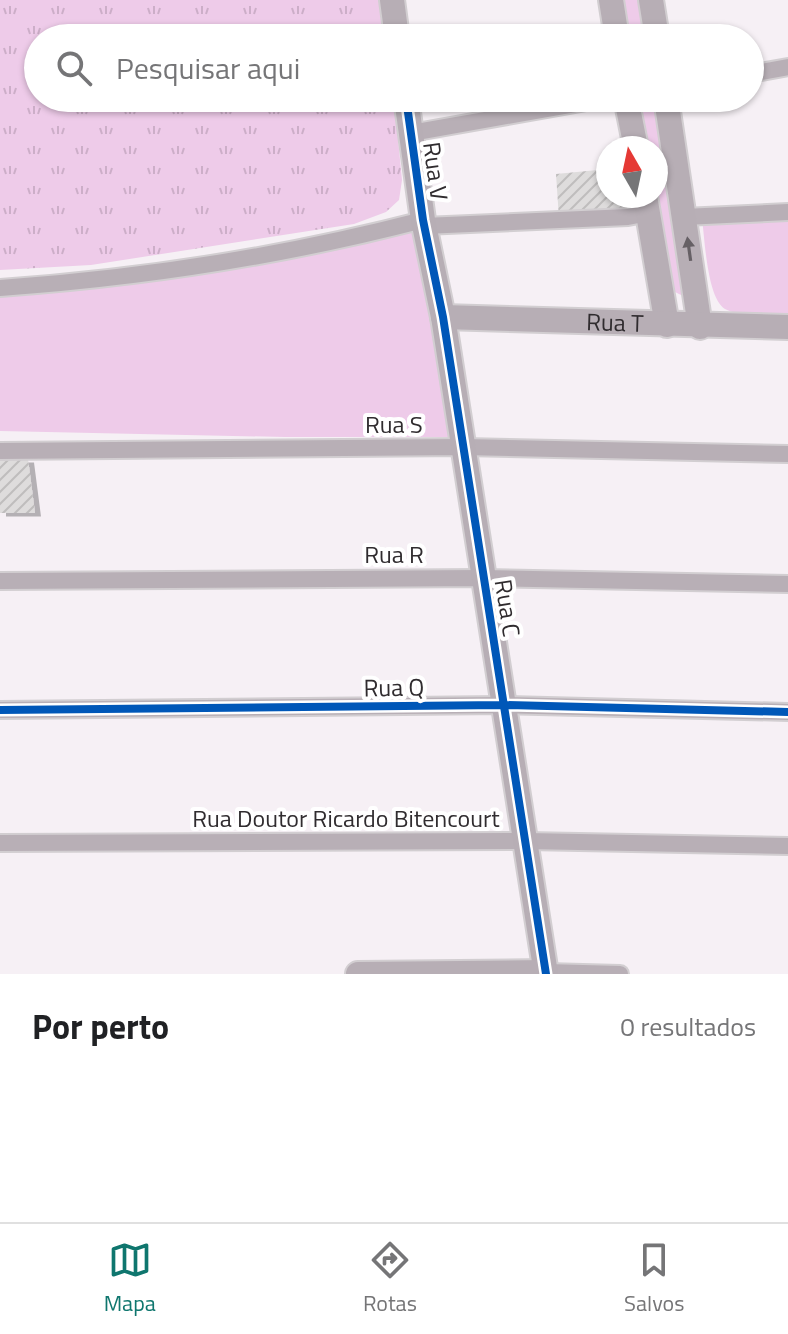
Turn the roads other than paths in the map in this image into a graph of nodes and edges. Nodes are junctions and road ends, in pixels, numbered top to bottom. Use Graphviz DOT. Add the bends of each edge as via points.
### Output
graph roads {
  1 [pos="392,0"];
  2 [pos="611,0"];
  3 [pos="651,0"];
  4 [pos="395,24"];
  5 [pos="615,24"];
  6 [pos="655,24"];
  7 [pos="788,67"];
  8 [pos="764,71"];
  9 [pos="408,112"];
  10 [pos="530,112"];
  11 [pos="629,112"];
  12 [pos="668,112"];
  13 [pos="411,133"];
  14 [pos="634,136"];
  15 [pos="641,208"];
  16 [pos="648,208"];
  17 [pos="788,212"];
  18 [pos="684,217"];
  19 [pos="425,231"];
  20 [pos="0,288"];
  21 [pos="443,317"];
  22 [pos="667,325"];
  23 [pos="700,327"];
  24 [pos="788,327"];
  25 [pos="464,447"];
  26 [pos="0,451"];
  27 [pos="788,454"];
  28 [pos="483,578"];
  29 [pos="0,581"];
  30 [pos="788,584"];
  31 [pos="503,705"];
  32 [pos="0,710"];
  33 [pos="788,712"];
  34 [pos="526,841"];
  35 [pos="0,843"];
  36 [pos="788,846"];
  37 [pos="546,973"];
  38 [pos="358,974"];
  39 [pos="620,974"];
  1 -- 4 [label="street"];
  2 -- 5 [label="street"];
  3 -- 6 [label="street"];
  7 -- 8 [label="street"];
  9 -- 13 [label="street, Rua V"];
  10 -- 13 [label="street"];
  11 -- 14 [label="street"];
  12 -- 18 [label="street"];
  13 -- 19 [label="street, Rua V"];
  15 -- 19 [label="street" via="628,217"];
  16 -- 22 [label="street"];
  17 -- 18 [label="street"];
  23 -- 18 [label="street, one-way"];
  19 -- 20 [label="street" via="356,237 95,281"];
  19 -- 21 [label="street, Rua C"];
  21 -- 22 [label="street, Rua T"];
  21 -- 25 [label="street, Rua C"];
  22 -- 23 [label="street, Rua T"];
  23 -- 24 [label="street, Rua T"];
  25 -- 26 [label="street, Rua S"];
  25 -- 27 [label="street, Rua S"];
  25 -- 28 [label="street, Rua C"];
  28 -- 29 [label="street, Rua R"];
  28 -- 30 [label="street, Rua R"];
  28 -- 31 [label="street, Rua C"];
  31 -- 32 [label="street, Rua Q"];
  31 -- 33 [label="street, Rua Q"];
  31 -- 34 [label="street, Rua C"];
  34 -- 35 [label="street, Rua Doutor Ricardo Bitencourt"];
  34 -- 36 [label="street, Rua Doutor Ricardo Bitencourt"];
  34 -- 37 [label="street, Rua C"];
  37 -- 38 [label="street"];
  37 -- 39 [label="street"];
}
